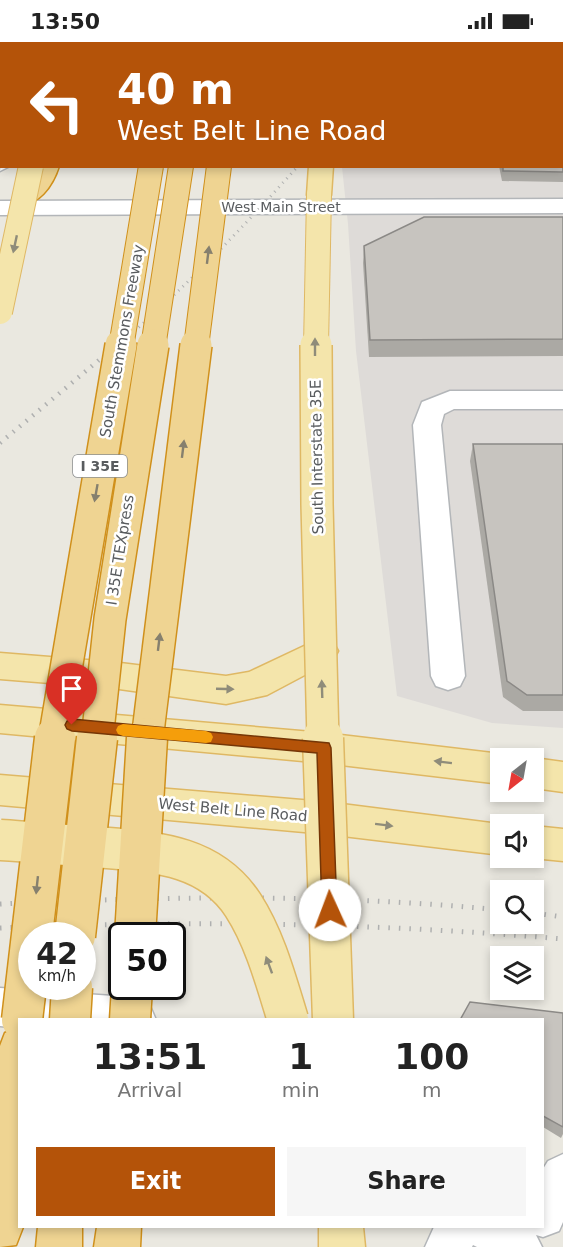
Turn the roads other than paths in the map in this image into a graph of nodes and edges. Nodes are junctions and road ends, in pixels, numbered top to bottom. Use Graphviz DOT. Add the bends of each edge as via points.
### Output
graph roads {
  1 [pos="32,168"];
  2 [pos="46,168"];
  3 [pos="151,168"];
  4 [pos="181,168"];
  5 [pos="219,168"];
  6 [pos="321,168"];
  7 [pos="25,198"];
  8 [pos="563,206"];
  9 [pos="0,208"];
  10 [pos="0,312"];
  11 [pos="563,400"];
  12 [pos="321,651"];
  13 [pos="0,666"];
  14 [pos="448,676"];
  15 [pos="0,719"];
  16 [pos="324,748"];
  17 [pos="490,768"];
  18 [pos="544,774"];
  19 [pos="563,777"];
  20 [pos="0,790"];
  21 [pos="326,818"];
  22 [pos="490,838"];
  23 [pos="0,840"];
  24 [pos="544,843"];
  25 [pos="563,845"];
  26 [pos="77,922"];
  27 [pos="136,922"];
  28 [pos="71,1000"];
  29 [pos="131,1000"];
  30 [pos="0,1007"];
  31 [pos="22,1018"];
  32 [pos="70,1018"];
  33 [pos="130,1018"];
  34 [pos="130,1018"];
  35 [pos="287,1018"];
  36 [pos="333,1018"];
  37 [pos="18,1065"];
  38 [pos="563,1176"];
  39 [pos="544,1213"];
  40 [pos="60,1228"];
  41 [pos="119,1228"];
  42 [pos="341,1228"];
  43 [pos="458,1228"];
  44 [pos="488,1228"];
  45 [pos="536,1228"];
  46 [pos="0,1229"];
  47 [pos="58,1247"];
  48 [pos="117,1247"];
  49 [pos="342,1247"];
  50 [pos="448,1247"];
  51 [pos="519,1247"];
  52 [pos="527,1247"];
  1 -- 7 [label="main road, bridge"];
  2 -- 7 [label="highway" via="43,178"];
  3 -- 31 [label="highway, South Stemmons Freeway / I 35E, one-way, bridge" via="50,765"];
  4 -- 26 [label="highway, I 35E TEXpress, bridge" via="110,619"];
  27 -- 5 [label="highway, one-way, bridge" via="144,763"];
  12 -- 6 [label="main road, South Interstate 35E, one-way, bridge" via="315,310"];
  7 -- 10 [label="main road, one-way, bridge"];
  8 -- 9 [label="street, West Main Street"];
  11 -- 14 [label="street" via="450,400 432,409 427,425"];
  13 -- 12 [label="main road, one-way, bridge" via="226,690 255,685"];
  16 -- 12 [label="main road, South Interstate 35E, one-way, bridge"];
  15 -- 16 [label="main road, bridge"];
  17 -- 16 [label="main road, one-way"];
  16 -- 21 [label="main road, South Interstate 35E, bridge"];
  18 -- 19 [label="main road"];
  20 -- 21 [label="main road, West Belt Line Road, bridge"];
  21 -- 22 [label="main road, West Belt Line Road, one-way"];
  21 -- 36 [label="main road, South Interstate 35E, bridge"];
  35 -- 23 [label="main road, one-way, bridge" via="247,909 217,877 183,858 157,852"];
  24 -- 25 [label="main road"];
  28 -- 32 [label="highway, bridge"];
  29 -- 33 [label="highway, bridge"];
  30 -- 34 [label="street"];
  37 -- 46 [label="highway"];
  38 -- 39 [label="street"];
  40 -- 47 [label="highway"];
  41 -- 48 [label="highway"];
  42 -- 49 [label="main road"];
  43 -- 50 [label="street"];
  44 -- 51 [label="street"];
  45 -- 52 [label="street"];
}
